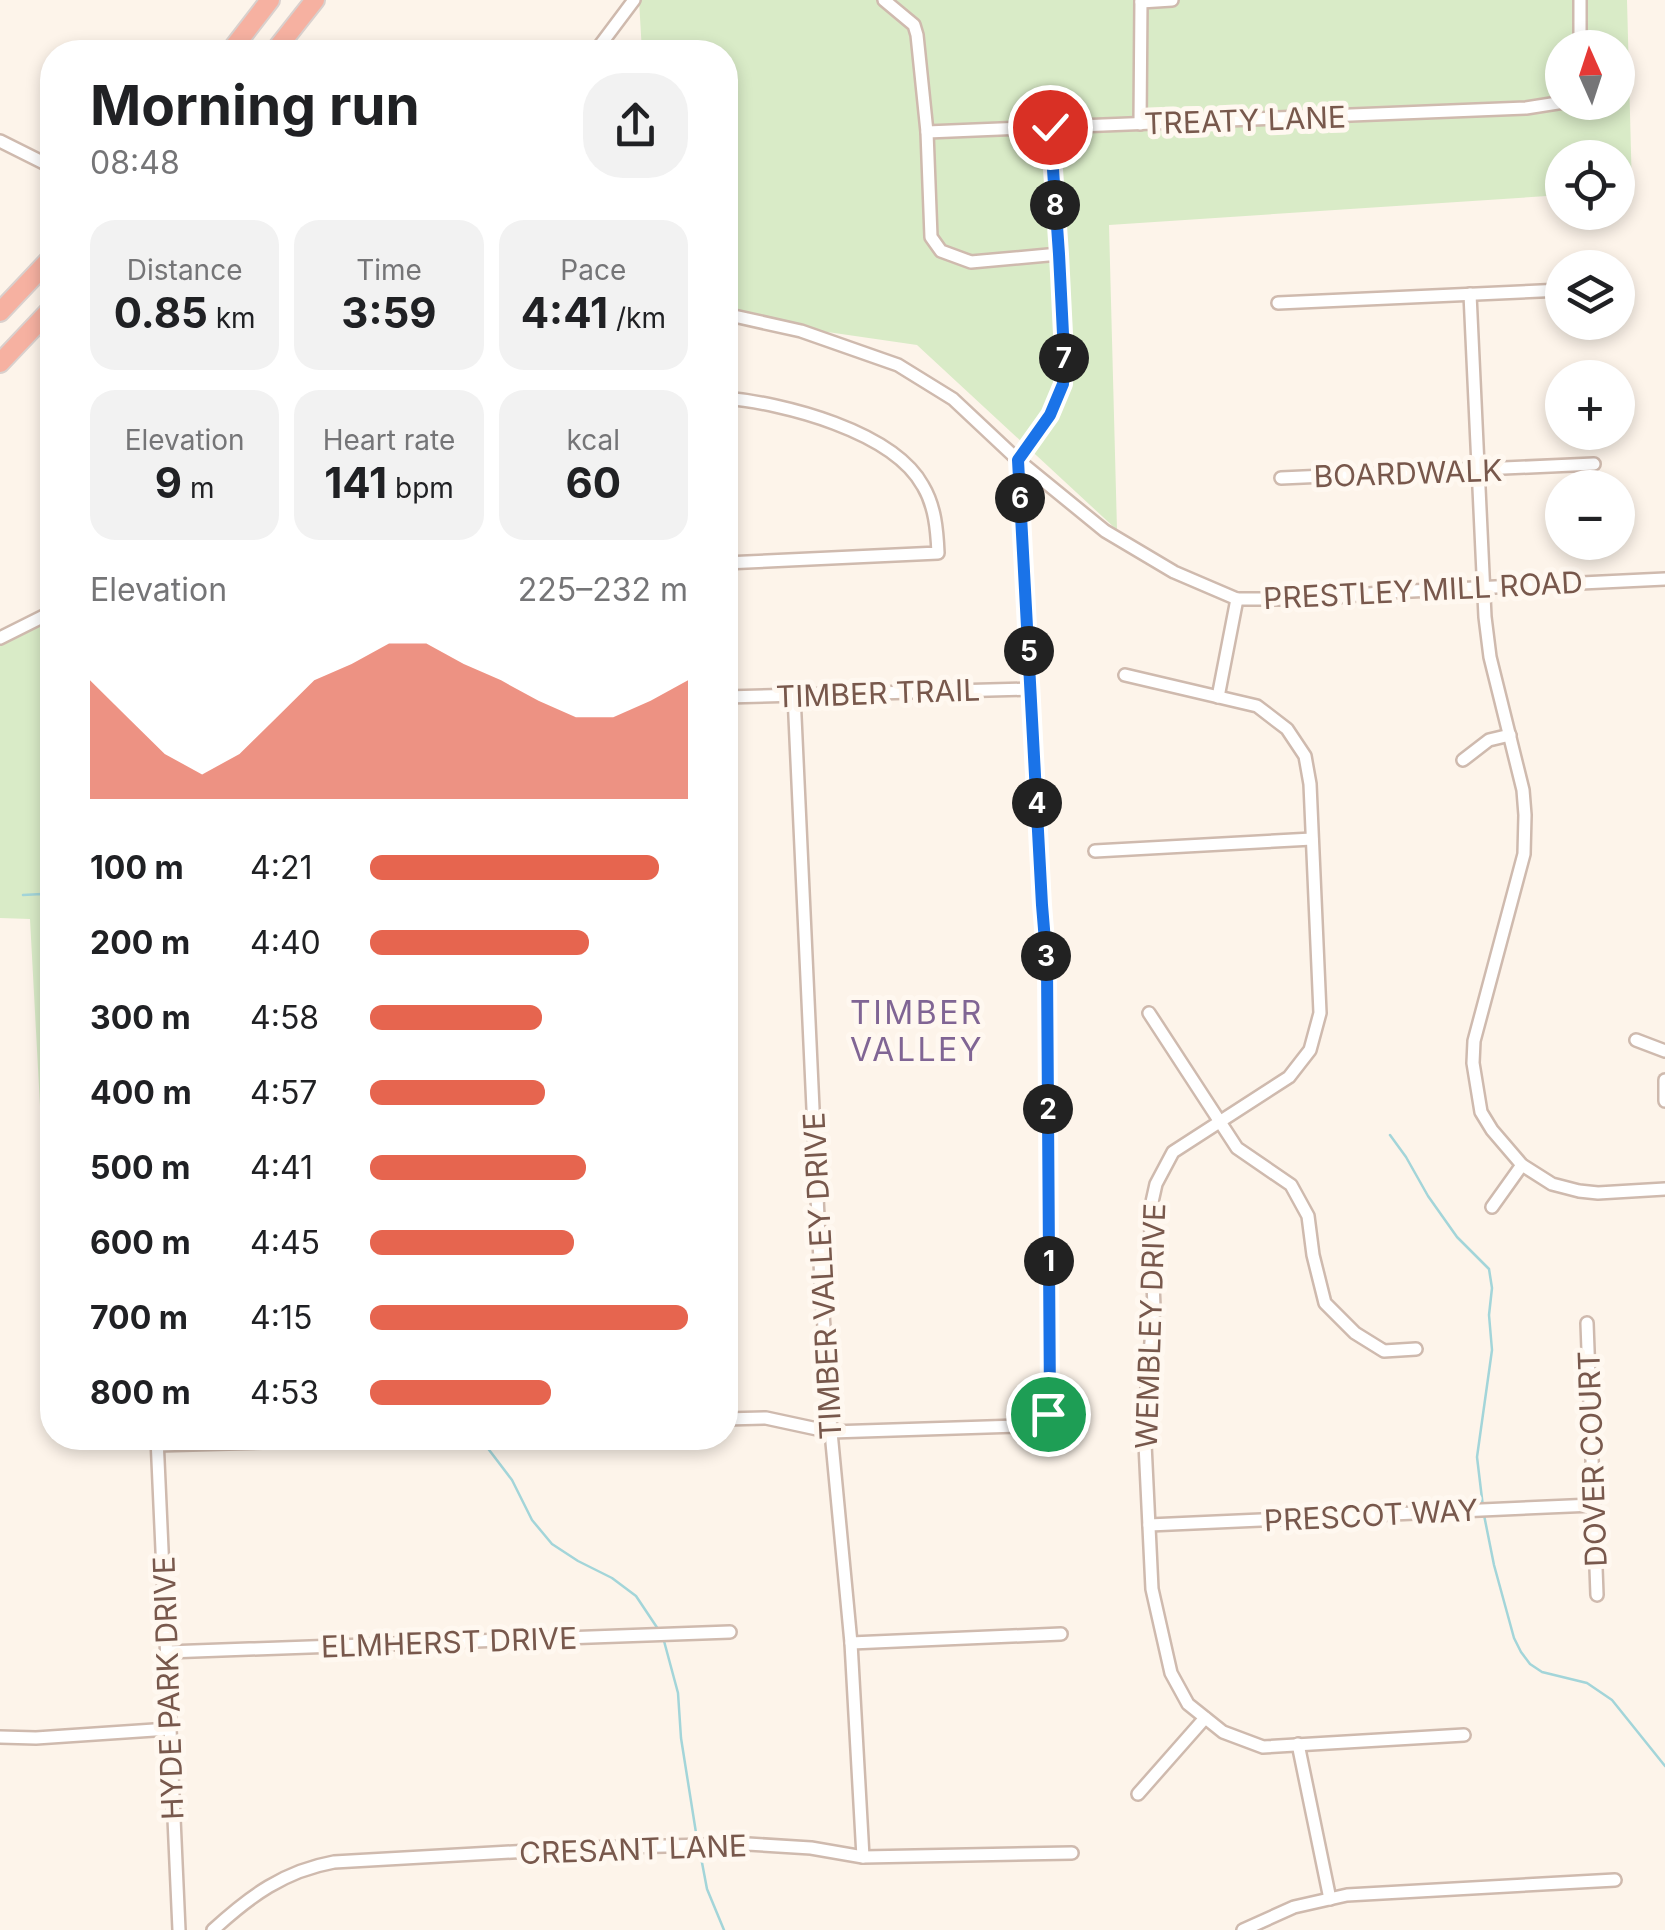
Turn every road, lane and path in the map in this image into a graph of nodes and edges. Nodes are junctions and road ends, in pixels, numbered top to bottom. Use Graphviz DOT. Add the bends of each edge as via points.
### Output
graph roads {
  1 [pos="270,0"];
  2 [pos="315,0"];
  3 [pos="634,0"];
  4 [pos="884,0"];
  5 [pos="1172,0"];
  6 [pos="1580,0"];
  7 [pos="1141,1"];
  8 [pos="1580,30"];
  9 [pos="239,40"];
  10 [pos="283,40"];
  11 [pos="604,40"];
  12 [pos="1545,104"];
  13 [pos="1140,124"];
  14 [pos="1050,127"];
  15 [pos="926,132"];
  16 [pos="0,141"];
  17 [pos="40,161"];
  18 [pos="1059,254"];
  19 [pos="40,270"];
  20 [pos="1545,291"];
  21 [pos="1470,294"];
  22 [pos="1278,303"];
  23 [pos="0,312"];
  24 [pos="738,317"];
  25 [pos="40,320"];
  26 [pos="0,362"];
  27 [pos="738,399"];
  28 [pos="1018,460"];
  29 [pos="1594,464"];
  30 [pos="1478,470"];
  31 [pos="1281,478"];
  32 [pos="738,563"];
  33 [pos="1665,578"];
  34 [pos="1483,588"];
  35 [pos="1237,598"];
  36 [pos="40,618"];
  37 [pos="0,638"];
  38 [pos="1125,675"];
  39 [pos="1031,689"];
  40 [pos="794,695"];
  41 [pos="738,697"];
  42 [pos="1218,697"];
  43 [pos="1510,736"];
  44 [pos="1463,760"];
  45 [pos="1312,839"];
  46 [pos="1096,851"];
  47 [pos="1149,1013"];
  48 [pos="1636,1040"];
  49 [pos="1665,1051"];
  50 [pos="1665,1080"];
  51 [pos="1665,1101"];
  52 [pos="1219,1122"];
  53 [pos="1522,1165"];
  54 [pos="1665,1189"];
  55 [pos="1492,1207"];
  56 [pos="1586,1322"];
  57 [pos="1416,1349"];
  58 [pos="738,1419"];
  59 [pos="831,1432"];
  60 [pos="157,1450"];
  61 [pos="1594,1505"];
  62 [pos="1149,1525"];
  63 [pos="1597,1595"];
  64 [pos="730,1632"];
  65 [pos="1061,1634"];
  66 [pos="851,1644"];
  67 [pos="168,1652"];
  68 [pos="1205,1718"];
  69 [pos="170,1729"];
  70 [pos="1464,1734"];
  71 [pos="0,1737"];
  72 [pos="1298,1744"];
  73 [pos="1138,1794"];
  74 [pos="1072,1853"];
  75 [pos="863,1857"];
  76 [pos="1616,1880"];
  77 [pos="1330,1899"];
  78 [pos="178,1930"];
  79 [pos="213,1930"];
  80 [pos="1242,1930"];
  1 -- 9 [label="highway"];
  2 -- 10 [label="highway"];
  3 -- 11 [label="street"];
  4 -- 15 [label="street" via="914,25"];
  5 -- 7 [label="street"];
  6 -- 8 [label="street"];
  7 -- 13 [label="street"];
  12 -- 13 [label="street, TREATY LANE"];
  13 -- 14 [label="street, TREATY LANE"];
  14 -- 15 [label="street, TREATY LANE"];
  14 -- 18 [label="street"];
  15 -- 18 [label="street" via="931,237 941,252 971,262"];
  16 -- 17 [label="street"];
  18 -- 28 [label="street" via="1063,384"];
  19 -- 23 [label="highway"];
  20 -- 21 [label="street"];
  21 -- 22 [label="street"];
  21 -- 30 [label="street"];
  24 -- 28 [label="street, PRESTLEY MILL ROAD" via="898,365 954,399"];
  25 -- 26 [label="highway"];
  27 -- 32 [label="street" via="792,408 899,457 923,485 938,553"];
  28 -- 35 [label="street, PRESTLEY MILL ROAD" via="1105,531 1174,572"];
  28 -- 39 [label="street"];
  29 -- 30 [label="street, BOARDWALK"];
  30 -- 31 [label="street, BOARDWALK"];
  30 -- 34 [label="street"];
  33 -- 34 [label="street, PRESTLEY MILL ROAD"];
  34 -- 35 [label="street, PRESTLEY MILL ROAD"];
  34 -- 43 [label="street" via="1490,657"];
  35 -- 42 [label="street"];
  36 -- 37 [label="street"];
  38 -- 42 [label="street, WEMBLEY DRIVE"];
  39 -- 40 [label="street, TIMBER TRAIL"];
  39 -- 59 [label="street" via="1047,965 1050,1405 1044,1421 1020,1426"];
  40 -- 41 [label="street, TIMBER TRAIL"];
  40 -- 59 [label="street, TIMBER VALLEY DRIVE"];
  42 -- 45 [label="street, WEMBLEY DRIVE" via="1257,706 1287,729 1306,756"];
  43 -- 44 [label="street" via="1489,740"];
  43 -- 53 [label="street" via="1523,790 1524,854 1473,1063 1481,1112"];
  45 -- 46 [label="street"];
  45 -- 52 [label="street, WEMBLEY DRIVE" via="1320,1013 1310,1050 1288,1077"];
  47 -- 52 [label="street"];
  48 -- 49 [label="street"];
  50 -- 51 [label="street"];
  52 -- 57 [label="street" via="1237,1148 1290,1186 1308,1216 1325,1303 1384,1350"];
  52 -- 62 [label="street, WEMBLEY DRIVE" via="1173,1152 1150,1211 1154,1307 1144,1423"];
  53 -- 54 [label="street" via="1578,1191"];
  53 -- 55 [label="street"];
  56 -- 61 [label="street, DOVER COURT"];
  58 -- 59 [label="street"];
  59 -- 66 [label="street, TIMBER VALLEY DRIVE"];
  60 -- 67 [label="street, HYDE PARK DRIVE"];
  61 -- 62 [label="street, PRESCOT WAY"];
  61 -- 63 [label="street, DOVER COURT"];
  62 -- 68 [label="street, WEMBLEY DRIVE" via="1152,1590 1172,1673 1188,1704"];
  64 -- 67 [label="street, ELMHERST DRIVE"];
  65 -- 66 [label="street"];
  66 -- 75 [label="street, TIMBER VALLEY DRIVE"];
  67 -- 69 [label="street, HYDE PARK DRIVE"];
  68 -- 72 [label="street, WEMBLEY DRIVE" via="1222,1732 1263,1746"];
  68 -- 73 [label="street"];
  69 -- 71 [label="street"];
  69 -- 78 [label="street, HYDE PARK DRIVE"];
  70 -- 72 [label="street, WEMBLEY DRIVE"];
  72 -- 77 [label="street"];
  74 -- 75 [label="street, CRESANT LANE"];
  75 -- 79 [label="street, CRESANT LANE" via="748,1844 334,1862 280,1879"];
  76 -- 77 [label="street"];
  77 -- 80 [label="street"];
}
